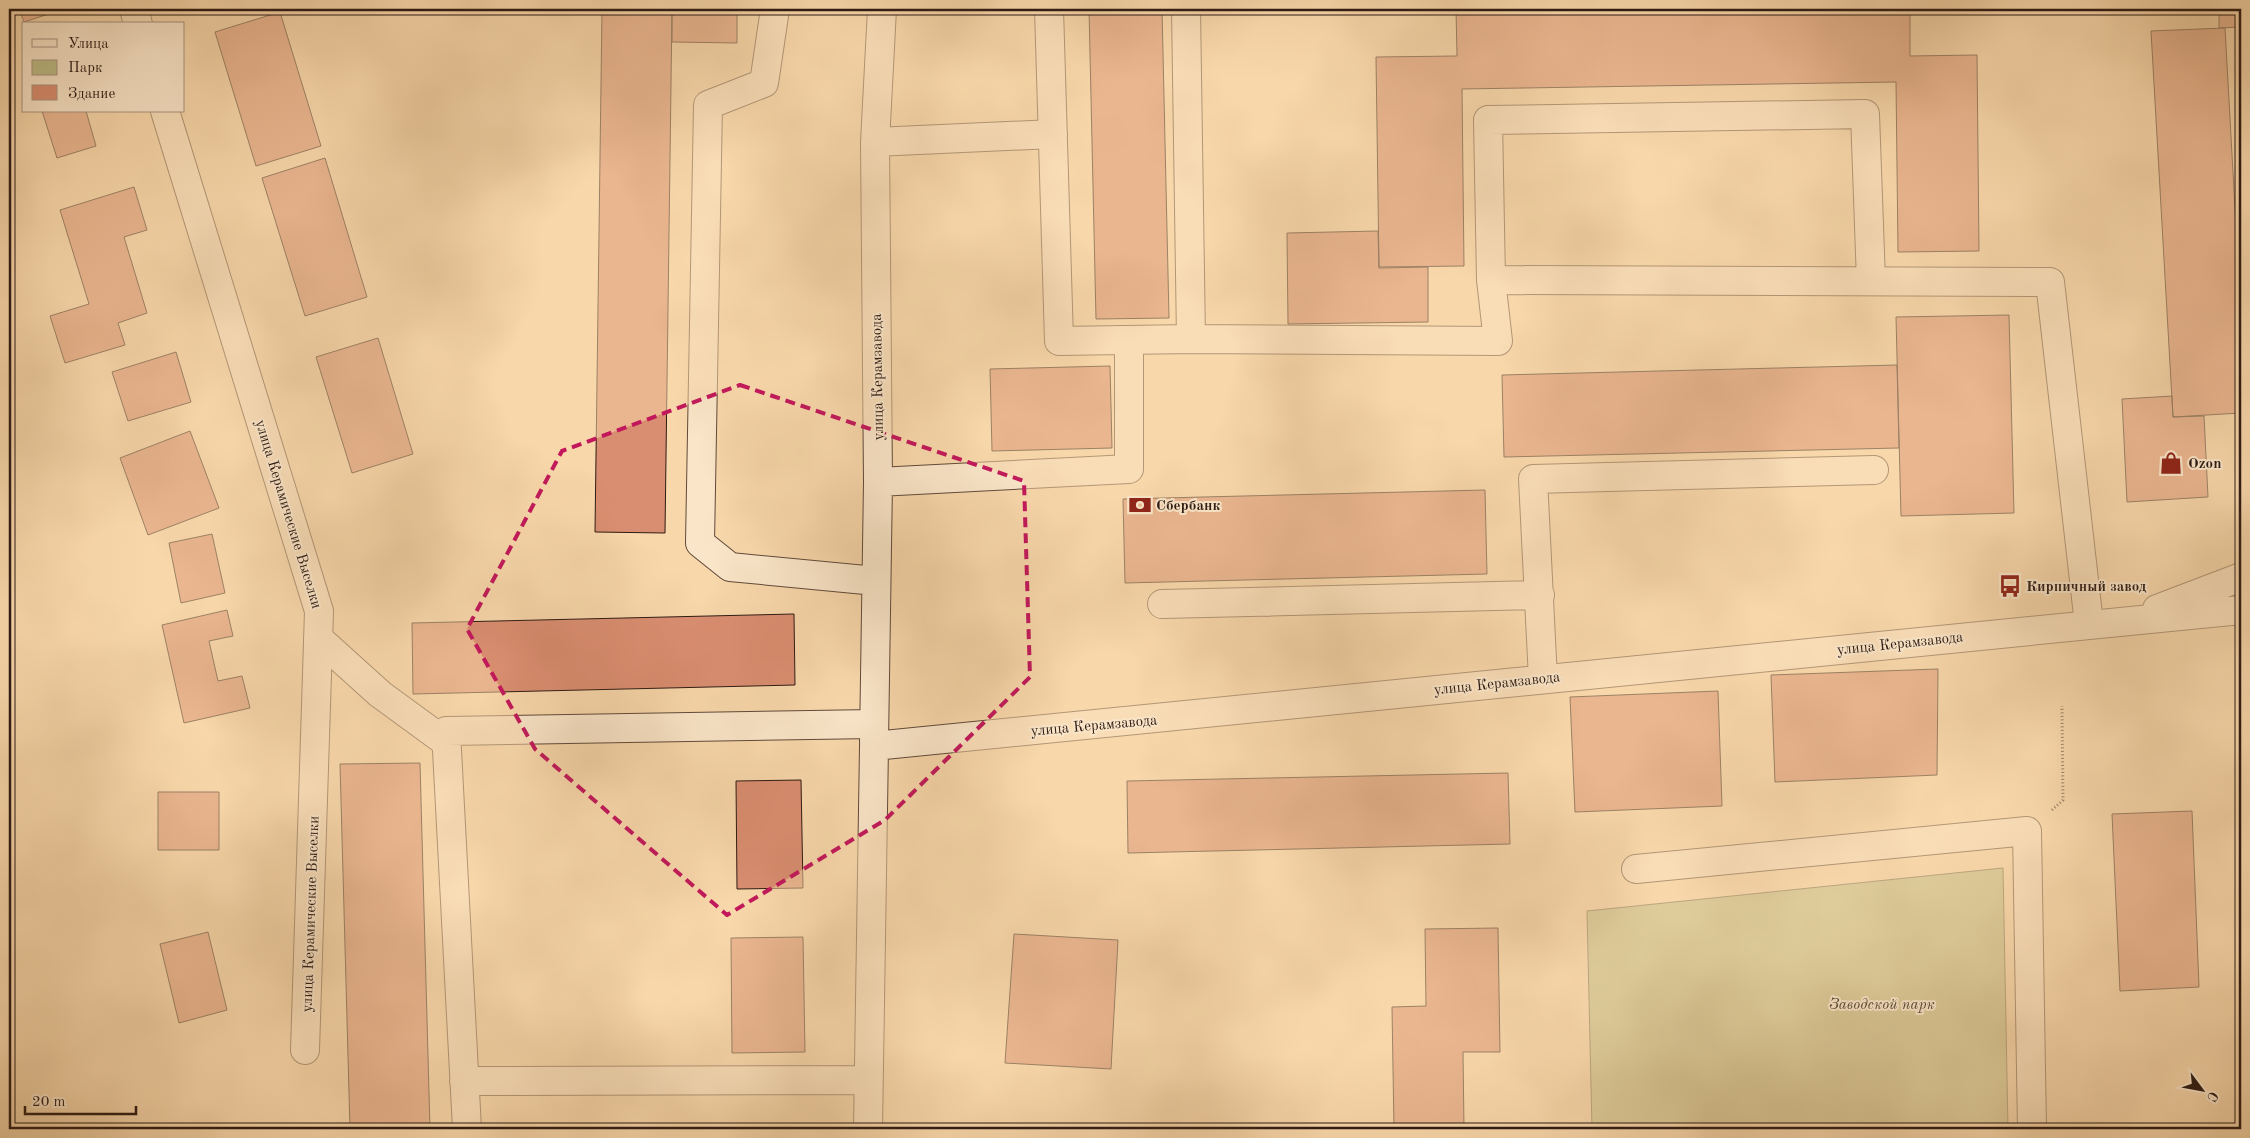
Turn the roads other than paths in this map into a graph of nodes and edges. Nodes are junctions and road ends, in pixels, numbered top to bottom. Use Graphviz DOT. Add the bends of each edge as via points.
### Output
graph roads {
  1 [pos="134,9"];
  2 [pos="775,9"];
  3 [pos="882,9"];
  4 [pos="1048,9"];
  5 [pos="1186,9"];
  6 [pos="137,22"];
  7 [pos="165,112"];
  8 [pos="1053,134"];
  9 [pos="875,142"];
  10 [pos="1491,280"];
  11 [pos="1871,281"];
  12 [pos="1191,339"];
  13 [pos="1129,340"];
  14 [pos="1874,470"];
  15 [pos="878,482"];
  16 [pos="2241,577"];
  17 [pos="876,580"];
  18 [pos="1540,595"];
  19 [pos="1162,604"];
  20 [pos="2241,610"];
  21 [pos="2121,623"];
  22 [pos="2089,624"];
  23 [pos="318,638"];
  24 [pos="1542,679"];
  25 [pos="874,735"];
  26 [pos="447,743"];
  27 [pos="1636,869"];
  28 [pos="305,1050"];
  29 [pos="868,1080"];
  30 [pos="464,1081"];
  31 [pos="467,1129"];
  32 [pos="868,1129"];
  33 [pos="2032,1129"];
  1 -- 6 [label="street"];
  2 -- 17 [label="street" via="764,82 708,105 700,543 730,567"];
  3 -- 9 [label="street, улица Керамзавода"];
  4 -- 8 [label="street"];
  5 -- 12 [label="street"];
  7 -- 23 [label="street, улица Керамические Выселки" via="319,611"];
  8 -- 9 [label="street"];
  8 -- 13 [label="street" via="1059,341"];
  9 -- 15 [label="street, улица Керамзавода"];
  10 -- 11 [label="street"];
  10 -- 11 [label="street" via="1488,120 1865,114"];
  10 -- 12 [label="street" via="1498,341"];
  11 -- 22 [label="street" via="2050,282"];
  12 -- 13 [label="street"];
  13 -- 15 [label="street" via="1129,470"];
  14 -- 18 [label="street" via="1533,479"];
  15 -- 17 [label="street, улица Керамзавода"];
  16 -- 21 [label="street"];
  17 -- 25 [label="street, улица Керамзавода"];
  18 -- 19 [label="street"];
  18 -- 24 [label="street"];
  20 -- 21 [label="street"];
  21 -- 22 [label="street, улица Керамзавода"];
  22 -- 24 [label="street, улица Керамзавода"];
  23 -- 26 [label="street" via="380,694"];
  23 -- 28 [label="street, улица Керамические Выселки"];
  24 -- 25 [label="street, улица Керамзавода" via="1227,712"];
  25 -- 26 [label="street" via="446,731"];
  25 -- 29 [label="street, улица Керамзавода"];
  26 -- 30 [label="street"];
  27 -- 33 [label="street" via="2027,831"];
  29 -- 30 [label="street"];
  29 -- 32 [label="street, улица Керамзавода"];
  30 -- 31 [label="street"];
}
